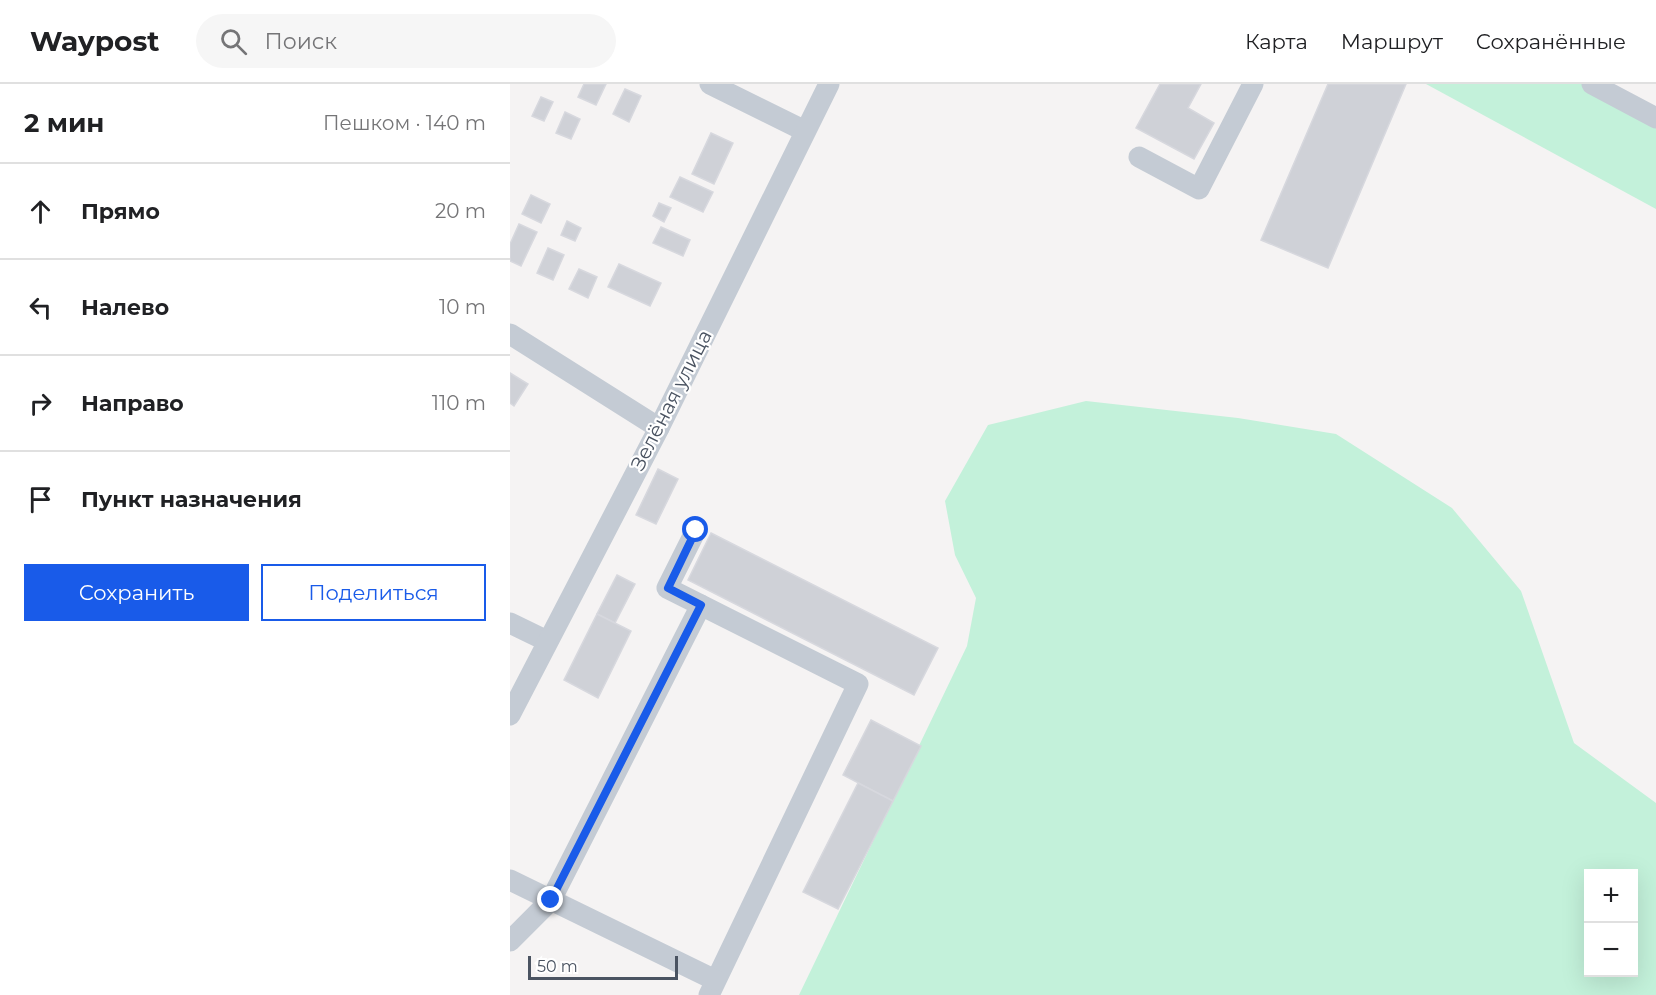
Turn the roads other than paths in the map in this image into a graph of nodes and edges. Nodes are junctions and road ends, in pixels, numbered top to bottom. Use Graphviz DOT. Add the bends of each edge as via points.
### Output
graph roads {
  1 [pos="710,84"];
  2 [pos="829,84"];
  3 [pos="1253,84"];
  4 [pos="1592,84"];
  5 [pos="1656,118"];
  6 [pos="805,130"];
  7 [pos="1139,158"];
  8 [pos="510,334"];
  9 [pos="659,428"];
  10 [pos="696,530"];
  11 [pos="701,605"];
  12 [pos="510,623"];
  13 [pos="547,641"];
  14 [pos="510,715"];
  15 [pos="510,880"];
  16 [pos="551,900"];
  17 [pos="510,941"];
  18 [pos="712,988"];
  1 -- 6 [label="street"];
  2 -- 6 [label="street, Зелёная улица"];
  3 -- 7 [label="street" via="1199,189"];
  4 -- 5 [label="street"];
  6 -- 9 [label="street, Зелёная улица"];
  8 -- 9 [label="street"];
  9 -- 13 [label="street, Зелёная улица"];
  10 -- 11 [label="street" via="668,588"];
  11 -- 16 [label="street"];
  11 -- 18 [label="street" via="858,684"];
  12 -- 13 [label="street"];
  13 -- 14 [label="street, Зелёная улица"];
  15 -- 16 [label="street"];
  16 -- 17 [label="street"];
  16 -- 18 [label="street"];
}
